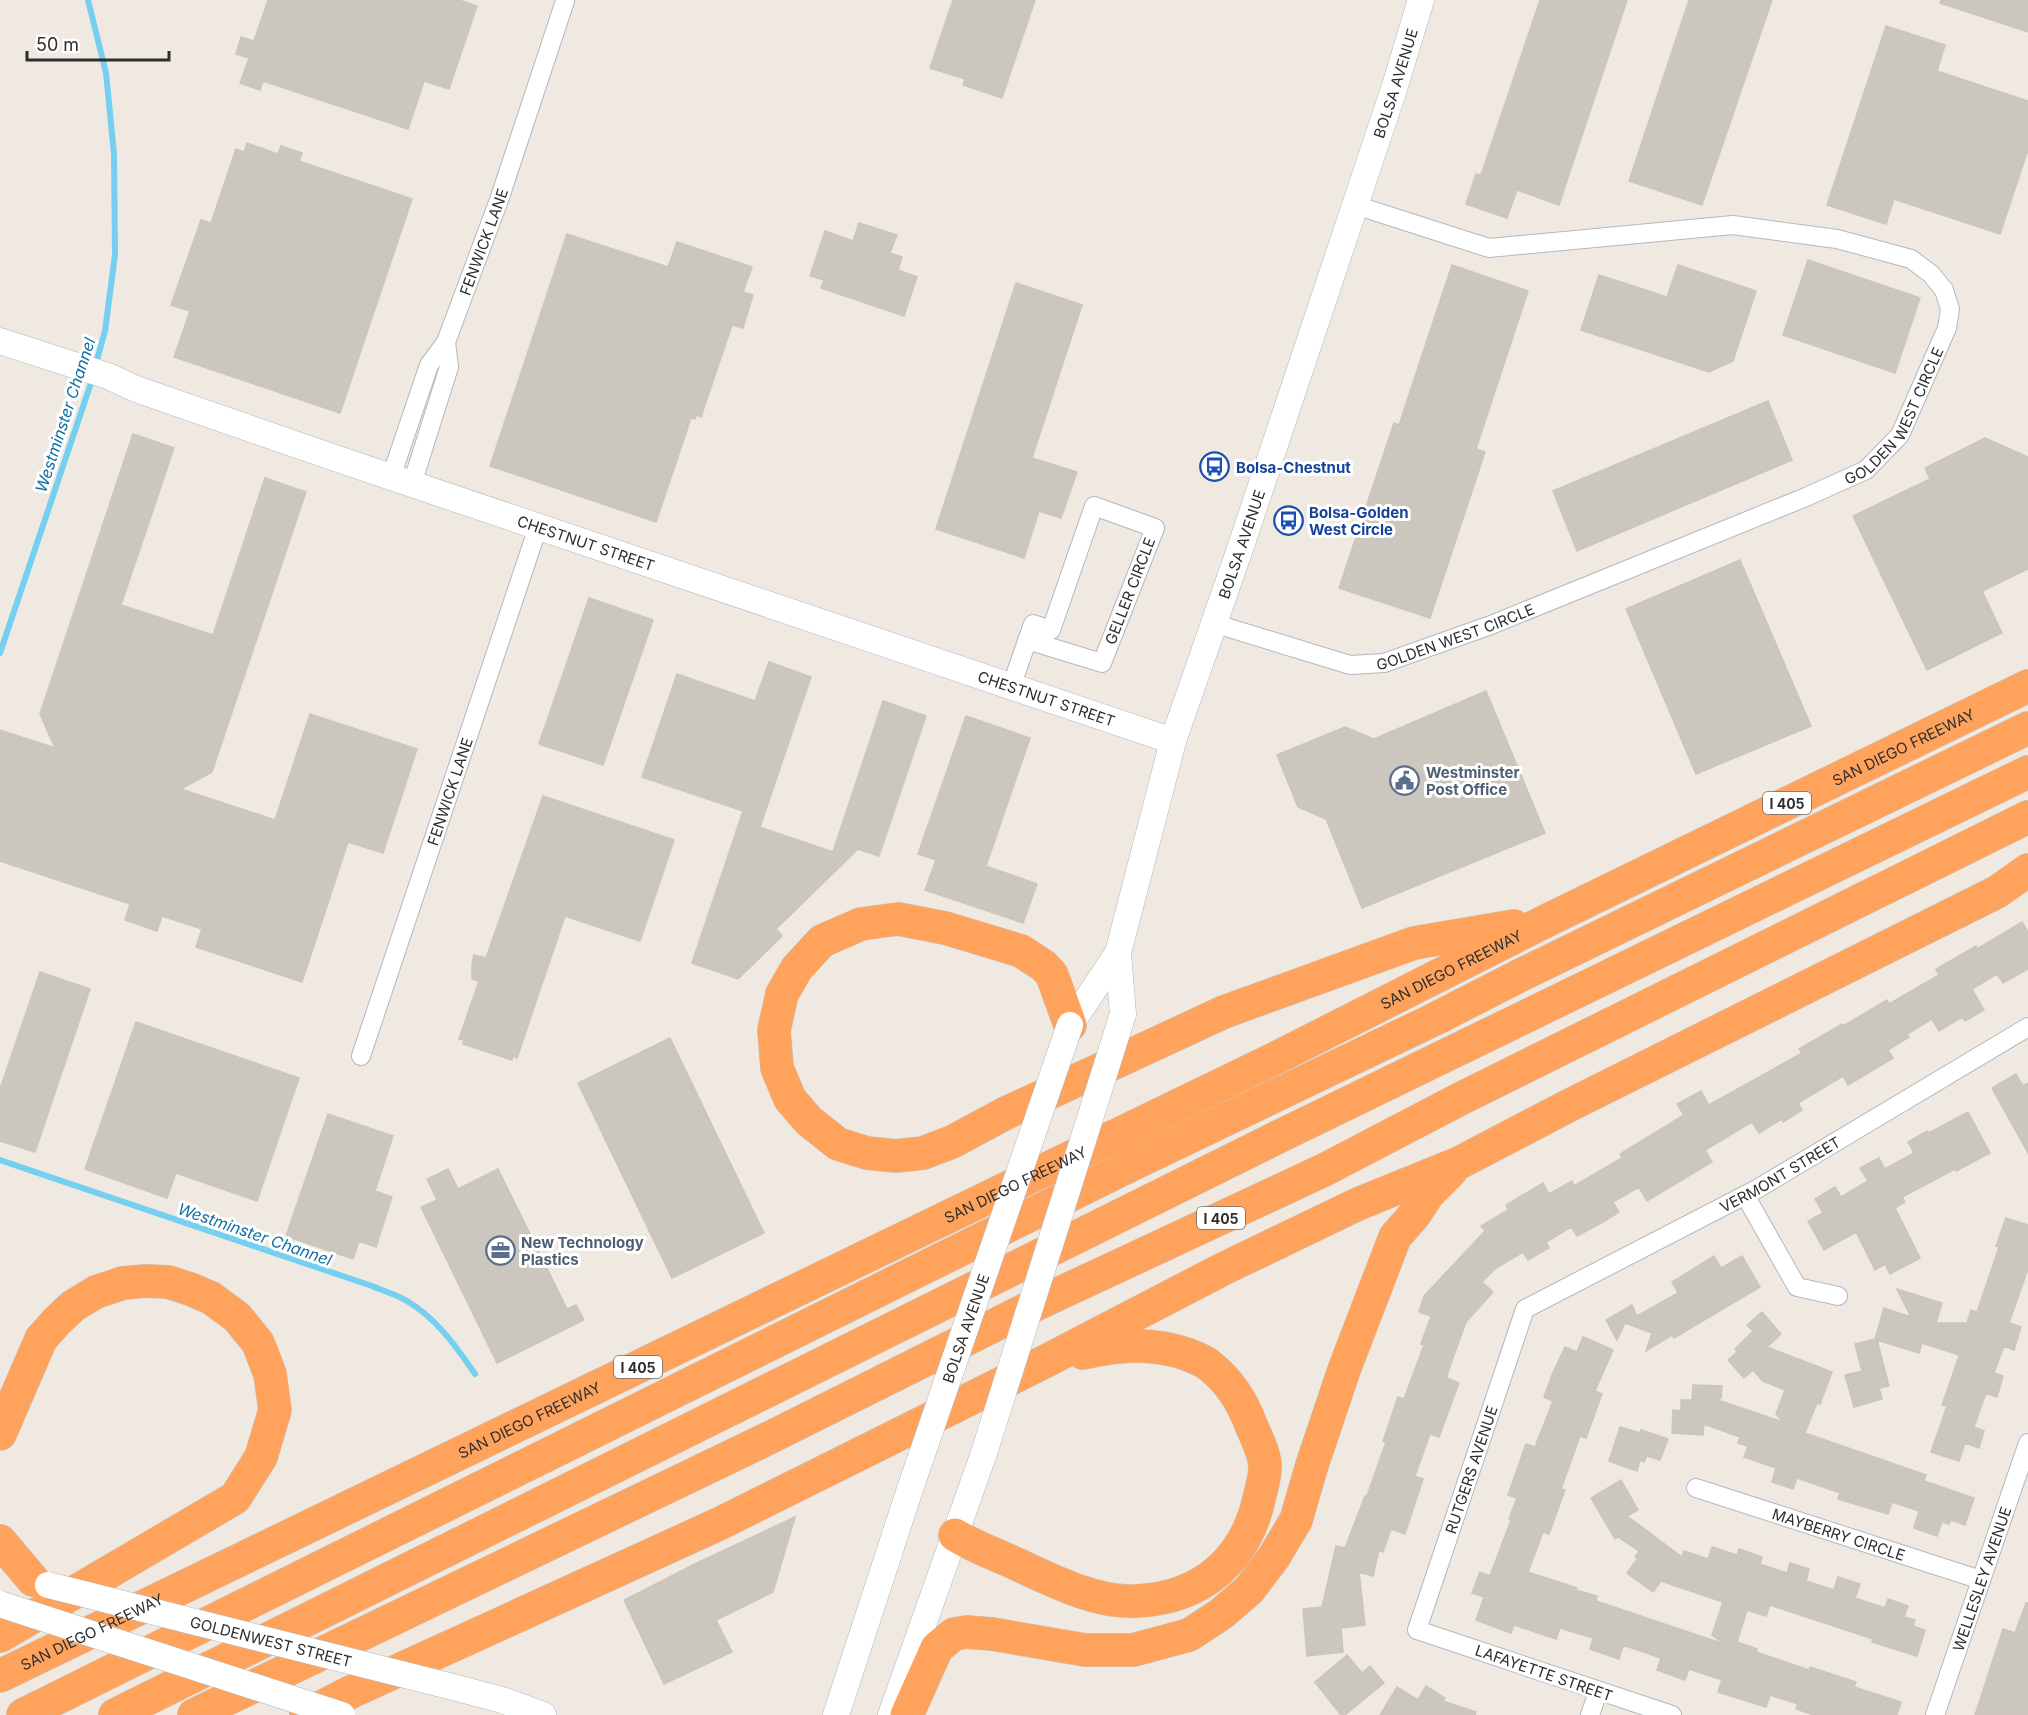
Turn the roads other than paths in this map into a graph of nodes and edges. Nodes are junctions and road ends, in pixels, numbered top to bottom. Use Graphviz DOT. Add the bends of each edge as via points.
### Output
graph roads {
  1 [pos="1421,0"];
  2 [pos="565,1"];
  3 [pos="1355,205"];
  4 [pos="7,344"];
  5 [pos="402,481"];
  6 [pos="538,527"];
  7 [pos="1215,624"];
  8 [pos="1028,640"];
  9 [pos="2028,686"];
  10 [pos="1011,687"];
  11 [pos="2028,728"];
  12 [pos="1173,741"];
  13 [pos="2028,772"];
  14 [pos="2028,817"];
  15 [pos="2028,870"];
  16 [pos="1545,921"];
  17 [pos="1118,953"];
  18 [pos="1433,1020"];
  19 [pos="1070,1025"];
  20 [pos="2028,1027"];
  21 [pos="361,1056"];
  22 [pos="1276,1058"];
  23 [pos="1459,1163"];
  24 [pos="1745,1195"];
  25 [pos="1838,1296"];
  26 [pos="1525,1309"];
  27 [pos="1046,1361"];
  28 [pos="0,1434"];
  29 [pos="2028,1443"];
  30 [pos="619,1464"];
  31 [pos="1696,1488"];
  32 [pos="955,1535"];
  33 [pos="0,1541"];
  34 [pos="0,1567"];
  35 [pos="1981,1580"];
  36 [pos="40,1582"];
  37 [pos="0,1604"];
  38 [pos="410,1610"];
  39 [pos="1417,1630"];
  40 [pos="0,1636"];
  41 [pos="0,1676"];
  42 [pos="1598,1692"];
  43 [pos="347,1703"];
  44 [pos="23,1715"];
  45 [pos="115,1715"];
  46 [pos="194,1715"];
  47 [pos="306,1715"];
  48 [pos="331,1715"];
  49 [pos="543,1715"];
  50 [pos="836,1715"];
  51 [pos="891,1715"];
  52 [pos="907,1715"];
  53 [pos="1590,1715"];
  54 [pos="1672,1715"];
  55 [pos="1935,1715"];
  1 -- 3 [label="main road, BOLSA AVENUE"];
  2 -- 5 [label="street, FENWICK LANE" via="499,200 446,342 449,367"];
  3 -- 7 [label="main road, BOLSA AVENUE"];
  3 -- 7 [label="street, GOLDEN WEST CIRCLE" via="1489,248 1733,225 1837,239 1911,259 1931,274 1944,290 1950,309 1947,328 1900,435 1866,470 1501,621 1384,663 1350,665"];
  4 -- 5 [label="main road, CHESTNUT STREET"];
  5 -- 6 [label="main road, CHESTNUT STREET"];
  6 -- 10 [label="main road, CHESTNUT STREET"];
  6 -- 21 [label="street, FENWICK LANE"];
  7 -- 12 [label="main road, BOLSA AVENUE"];
  8 -- 8 [label="street, GELLER CIRCLE" via="1033,624 1050,630 1094,506 1155,528 1102,663"];
  8 -- 10 [label="street"];
  9 -- 16 [label="highway, SAN DIEGO FREEWAY / I 405"];
  10 -- 12 [label="main road, CHESTNUT STREET"];
  11 -- 18 [label="highway"];
  12 -- 17 [label="main road, BOLSA AVENUE"];
  13 -- 30 [label="highway"];
  14 -- 38 [label="highway, I 405" via="1324,1170"];
  15 -- 23 [label="highway" via="1997,892"];
  16 -- 19 [label="highway" via="1414,943 1224,1012 923,1153 867,1153 838,1144 809,1121 790,1099 777,1068 774,1030 782,994 797,968 822,941 870,922 907,920 1021,951 1052,975"];
  16 -- 22 [label="highway, SAN DIEGO FREEWAY / I 405"];
  17 -- 19 [label="main road, BOLSA AVENUE"];
  17 -- 32 [label="main road, BOLSA AVENUE, bridge" via="1123,1014"];
  18 -- 22 [label="highway" via="1340,1050"];
  18 -- 44 [label="highway"];
  19 -- 50 [label="main road, BOLSA AVENUE, bridge"];
  20 -- 24 [label="street, VERMONT STREET"];
  22 -- 41 [label="highway, SAN DIEGO FREEWAY / I 405"];
  23 -- 27 [label="highway" via="1358,1204"];
  23 -- 52 [label="highway" via="1428,1194 1395,1237 1344,1370 1296,1520 1249,1590 1189,1635 1133,1650 1084,1650 992,1634 954,1634 937,1648"];
  24 -- 25 [label="street" via="1797,1287"];
  24 -- 26 [label="street, VERMONT STREET"];
  26 -- 39 [label="street, RUTGERS AVENUE"];
  27 -- 32 [label="highway" via="1139,1345 1177,1351 1210,1365 1246,1412 1263,1453 1264,1476 1252,1525 1219,1572 1176,1595 1135,1602 1092,1595 1053,1581"];
  27 -- 43 [label="highway"];
  28 -- 40 [label="highway" via="41,1339 73,1306 96,1292 123,1284 168,1282 211,1298 237,1317 258,1343 270,1374 275,1410 261,1457 235,1498"];
  29 -- 35 [label="street, WELLESLEY AVENUE"];
  30 -- 38 [label="highway"];
  30 -- 45 [label="highway"];
  31 -- 35 [label="street, MAYBERRY CIRCLE"];
  32 -- 51 [label="main road, BOLSA AVENUE"];
  33 -- 36 [label="highway"];
  34 -- 36 [label="main road, GOLDENWEST STREET"];
  35 -- 55 [label="street, WELLESLEY AVENUE"];
  36 -- 49 [label="main road, GOLDENWEST STREET, bridge" via="453,1687"];
  37 -- 43 [label="main road, bridge"];
  38 -- 46 [label="highway, I 405"];
  39 -- 42 [label="street, LAFAYETTE STREET"];
  42 -- 53 [label="street"];
  42 -- 54 [label="street, LAFAYETTE STREET"];
  43 -- 47 [label="highway"];
  43 -- 48 [label="highway"];
}
